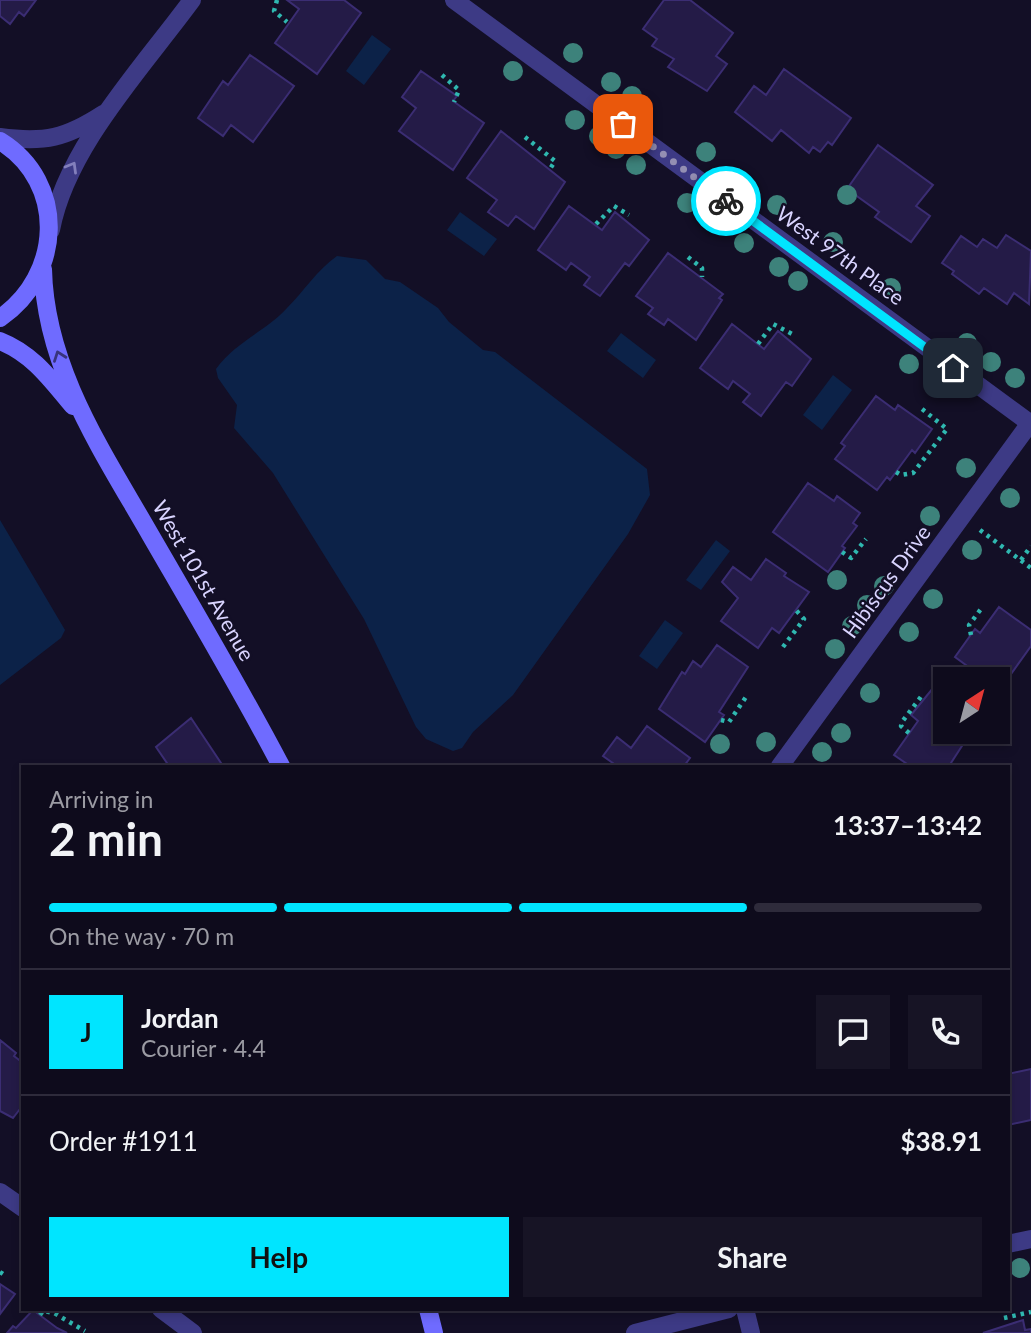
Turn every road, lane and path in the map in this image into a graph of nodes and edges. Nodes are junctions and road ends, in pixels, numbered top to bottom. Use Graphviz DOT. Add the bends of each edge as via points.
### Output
graph roads {
  1 [pos="192,0"];
  2 [pos="277,0"];
  3 [pos="454,0"];
  4 [pos="287,22"];
  5 [pos="442,75"];
  6 [pos="454,102"];
  7 [pos="112,108"];
  8 [pos="525,137"];
  9 [pos="0,139"];
  10 [pos="550,169"];
  11 [pos="629,215"];
  12 [pos="596,224"];
  13 [pos="50,231"];
  14 [pos="688,257"];
  15 [pos="43,269"];
  16 [pos="702,277"];
  17 [pos="0,318"];
  18 [pos="796,336"];
  19 [pos="0,341"];
  20 [pos="758,344"];
  21 [pos="922,409"];
  22 [pos="84,419"];
  23 [pos="1030,424"];
  24 [pos="896,472"];
  25 [pos="962,517"];
  26 [pos="866,539"];
  27 [pos="1031,546"];
  28 [pos="842,552"];
  29 [pos="1020,560"];
  30 [pos="1031,568"];
  31 [pos="794,608"];
  32 [pos="981,609"];
  33 [pos="971,635"];
  34 [pos="783,647"];
  35 [pos="748,694"];
  36 [pos="923,694"];
  37 [pos="720,720"];
  38 [pos="909,733"];
  39 [pos="280,765"];
  40 [pos="781,765"];
  41 [pos="0,1192"];
  42 [pos="21,1207"];
  43 [pos="1031,1239"];
  44 [pos="1010,1244"];
  45 [pos="0,1272"];
  46 [pos="6,1276"];
  47 [pos="163,1311"];
  48 [pos="428,1311"];
  49 [pos="721,1311"];
  50 [pos="746,1311"];
  51 [pos="1031,1312"];
  52 [pos="40,1315"];
  53 [pos="1004,1318"];
  54 [pos="85,1331"];
  55 [pos="193,1333"];
  56 [pos="434,1333"];
  57 [pos="635,1333"];
  58 [pos="751,1333"];
  1 -- 7 [label="street"];
  2 -- 4 [label="path" via="274,11"];
  3 -- 23 [label="street, West 97th Place"];
  5 -- 6 [label="path" via="459,90"];
  7 -- 9 [label="street" via="55,138"];
  13 -- 7 [label="street, one-way" via="68,172"];
  8 -- 10 [label="path" via="555,161"];
  9 -- 13 [label="street" via="39,182"];
  11 -- 12 [label="path" via="614,206"];
  13 -- 15 [label="street"];
  14 -- 16 [label="path" via="702,268"];
  15 -- 17 [label="street" via="24,298"];
  22 -- 15 [label="street, West 101st Avenue, one-way" via="50,333"];
  18 -- 20 [label="path" via="773,324"];
  19 -- 22 [label="street, West 101st Avenue" via="36,362"];
  21 -- 24 [label="path" via="947,429 913,473"];
  22 -- 39 [label="street, West 101st Avenue"];
  23 -- 25 [label="street, Hibiscus Drive"];
  25 -- 29 [label="path"];
  25 -- 40 [label="street, Hibiscus Drive"];
  26 -- 28 [label="path" via="851,558"];
  27 -- 29 [label="path"];
  29 -- 30 [label="path"];
  31 -- 34 [label="path" via="804,619"];
  32 -- 33 [label="path" via="969,625"];
  35 -- 37 [label="path" via="729,722"];
  36 -- 38 [label="path" via="902,722"];
  41 -- 42 [label="street"];
  43 -- 44 [label="street"];
  45 -- 46 [label="path"];
  47 -- 55 [label="street"];
  48 -- 56 [label="street"];
  49 -- 57 [label="street"];
  50 -- 58 [label="street"];
  51 -- 53 [label="path"];
  52 -- 54 [label="path" via="54,1312"];
}
